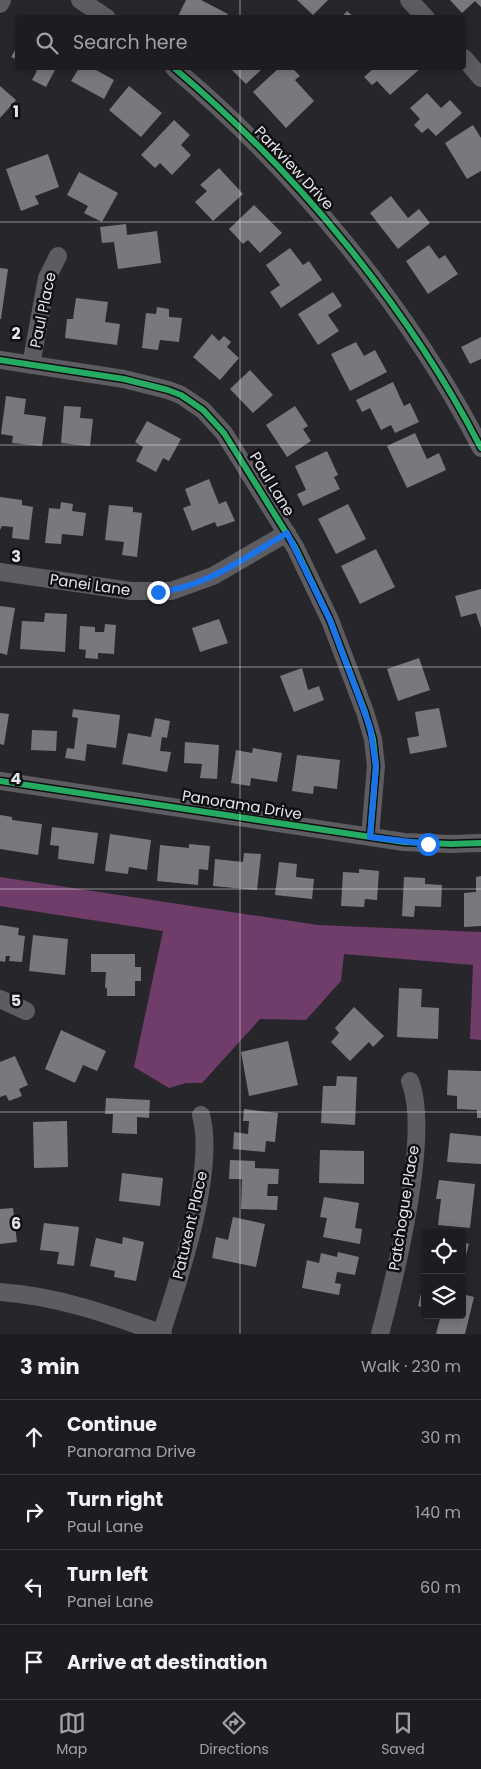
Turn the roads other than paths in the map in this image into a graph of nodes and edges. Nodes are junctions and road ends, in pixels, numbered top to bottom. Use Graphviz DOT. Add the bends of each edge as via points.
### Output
graph roads {
  1 [pos="2,0"];
  2 [pos="80,0"];
  3 [pos="409,0"];
  4 [pos="0,4"];
  5 [pos="102,15"];
  6 [pos="423,15"];
  7 [pos="466,60"];
  8 [pos="176,70"];
  9 [pos="481,78"];
  10 [pos="58,256"];
  11 [pos="0,360"];
  12 [pos="32,365"];
  13 [pos="481,448"];
  14 [pos="287,533"];
  15 [pos="0,572"];
  16 [pos="0,781"];
  17 [pos="370,837"];
  18 [pos="481,843"];
  19 [pos="0,999"];
  20 [pos="26,1011"];
  21 [pos="410,1081"];
  22 [pos="201,1115"];
  23 [pos="0,1292"];
  24 [pos="162,1334"];
  25 [pos="380,1334"];
  1 -- 4 [label="street"];
  2 -- 5 [label="street"];
  3 -- 6 [label="street"];
  7 -- 9 [label="street"];
  8 -- 13 [label="street, Parkview Drive" via="264,153 320,214 383,293 438,372"];
  10 -- 12 [label="street, Paul Place" via="47,278"];
  11 -- 12 [label="street, Paul Lane"];
  12 -- 14 [label="street, Paul Lane" via="139,382 192,401 224,433"];
  14 -- 15 [label="street, Panei Lane" via="213,576 171,591 131,591"];
  14 -- 17 [label="street, Paul Lane" via="330,620 370,727 376,766"];
  16 -- 17 [label="street, Panorama Drive"];
  17 -- 18 [label="street, Panorama Drive" via="428,844"];
  19 -- 20 [label="street"];
  21 -- 25 [label="street, Patchogue Place" via="417,1112 413,1160 401,1244"];
  22 -- 24 [label="street, Patuxent Place" via="205,1152 199,1191"];
  23 -- 24 [label="street" via="78,1305"];
}
